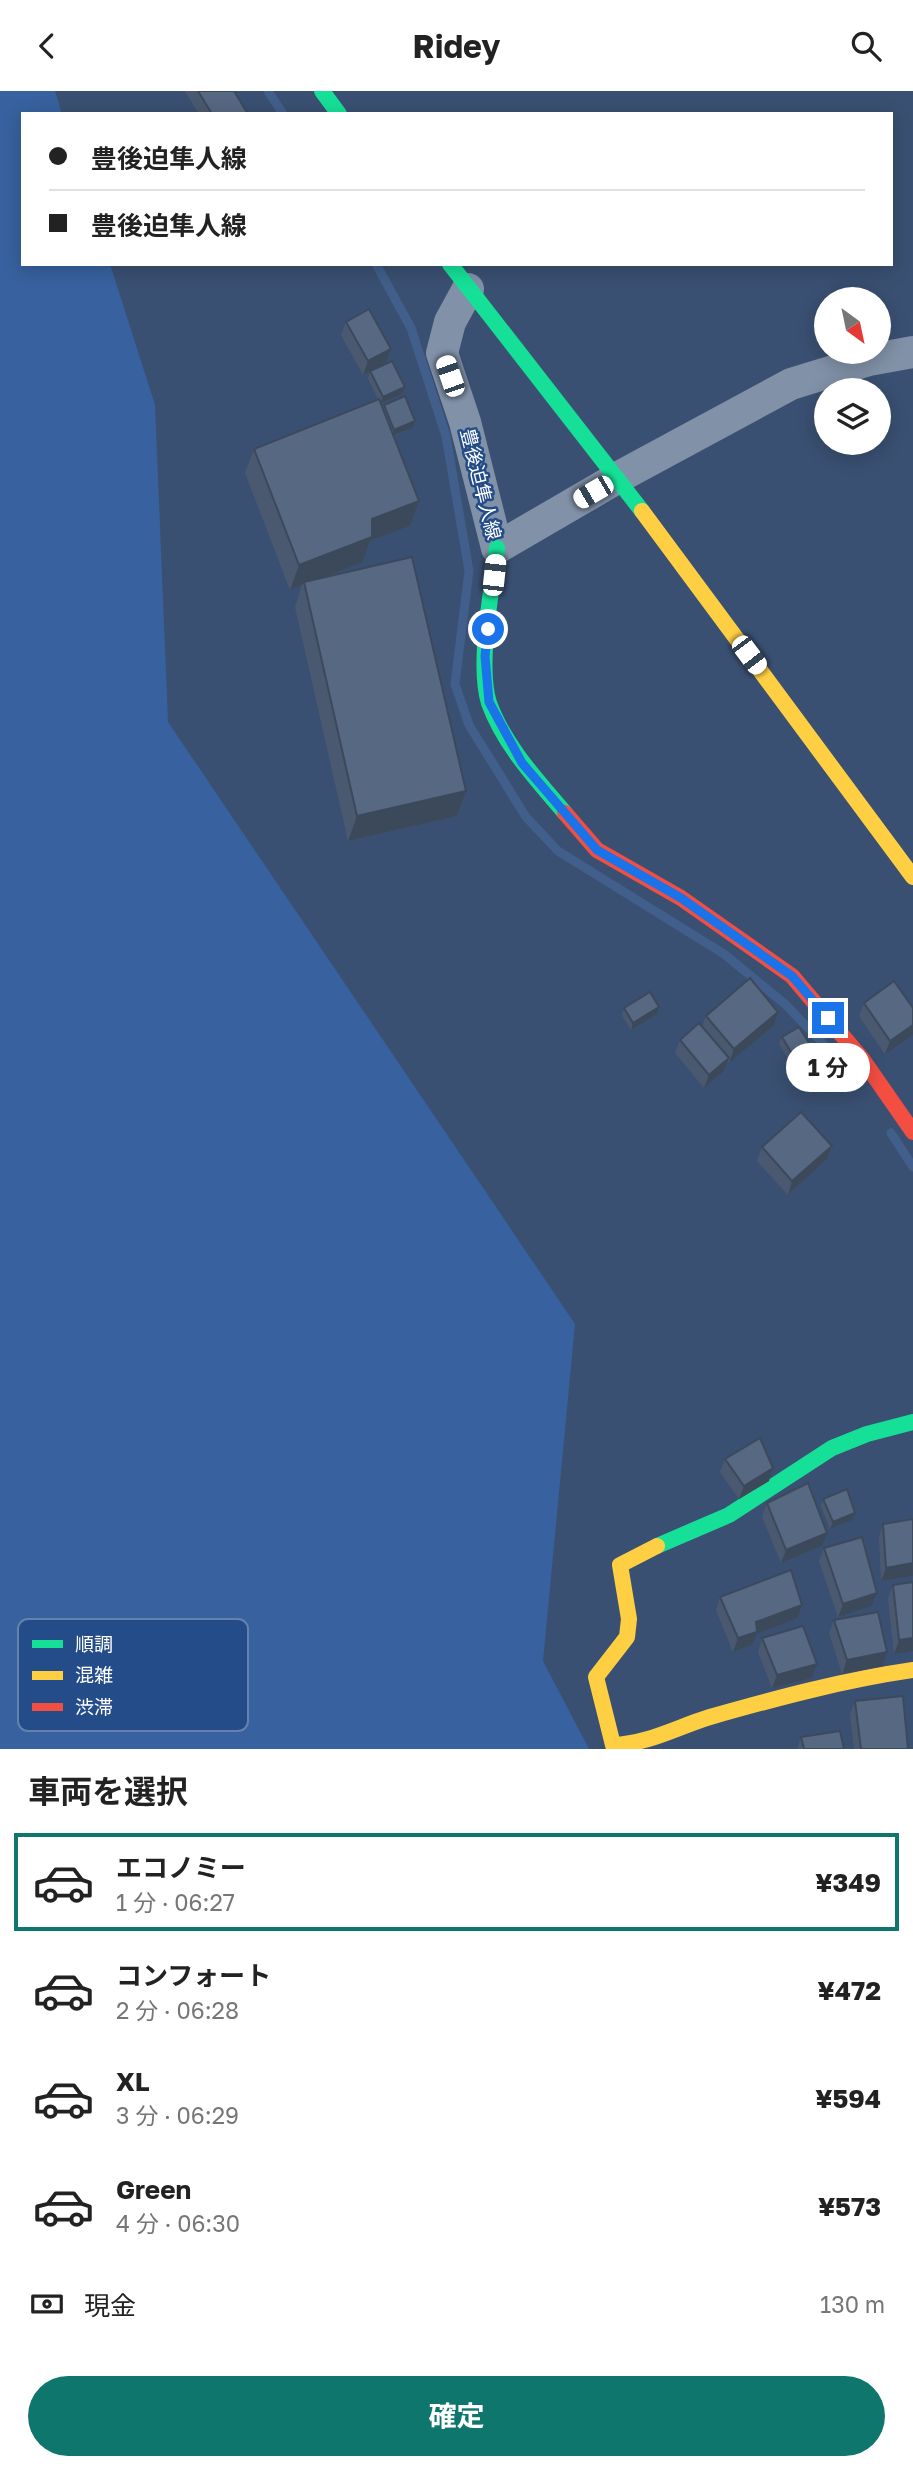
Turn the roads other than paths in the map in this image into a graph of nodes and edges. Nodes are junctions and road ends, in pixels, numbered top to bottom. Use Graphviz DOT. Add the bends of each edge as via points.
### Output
graph roads {
  1 [pos="322,91"];
  2 [pos="338,112"];
  3 [pos="451,266"];
  4 [pos="468,289"];
  5 [pos="913,352"];
  6 [pos="617,478"];
  7 [pos="497,548"];
  8 [pos="913,877"];
  9 [pos="913,1132"];
  10 [pos="913,1422"];
  11 [pos="913,1670"];
  1 -- 2 [label="main road"];
  3 -- 4 [label="main road"];
  4 -- 6 [label="main road"];
  4 -- 7 [label="street, 豊後迫隼人線" via="450,322 442,353"];
  5 -- 6 [label="street" via="791,384"];
  6 -- 7 [label="street"];
  6 -- 8 [label="main road"];
  7 -- 9 [label="main road, 豊後迫隼人線" via="485,656 489,702 522,763 597,850 681,898 792,976 863,1060"];
  10 -- 11 [label="main road" via="832,1448 729,1515 620,1565 629,1619 627,1637 596,1677 613,1745 631,1745 859,1677"];
}
